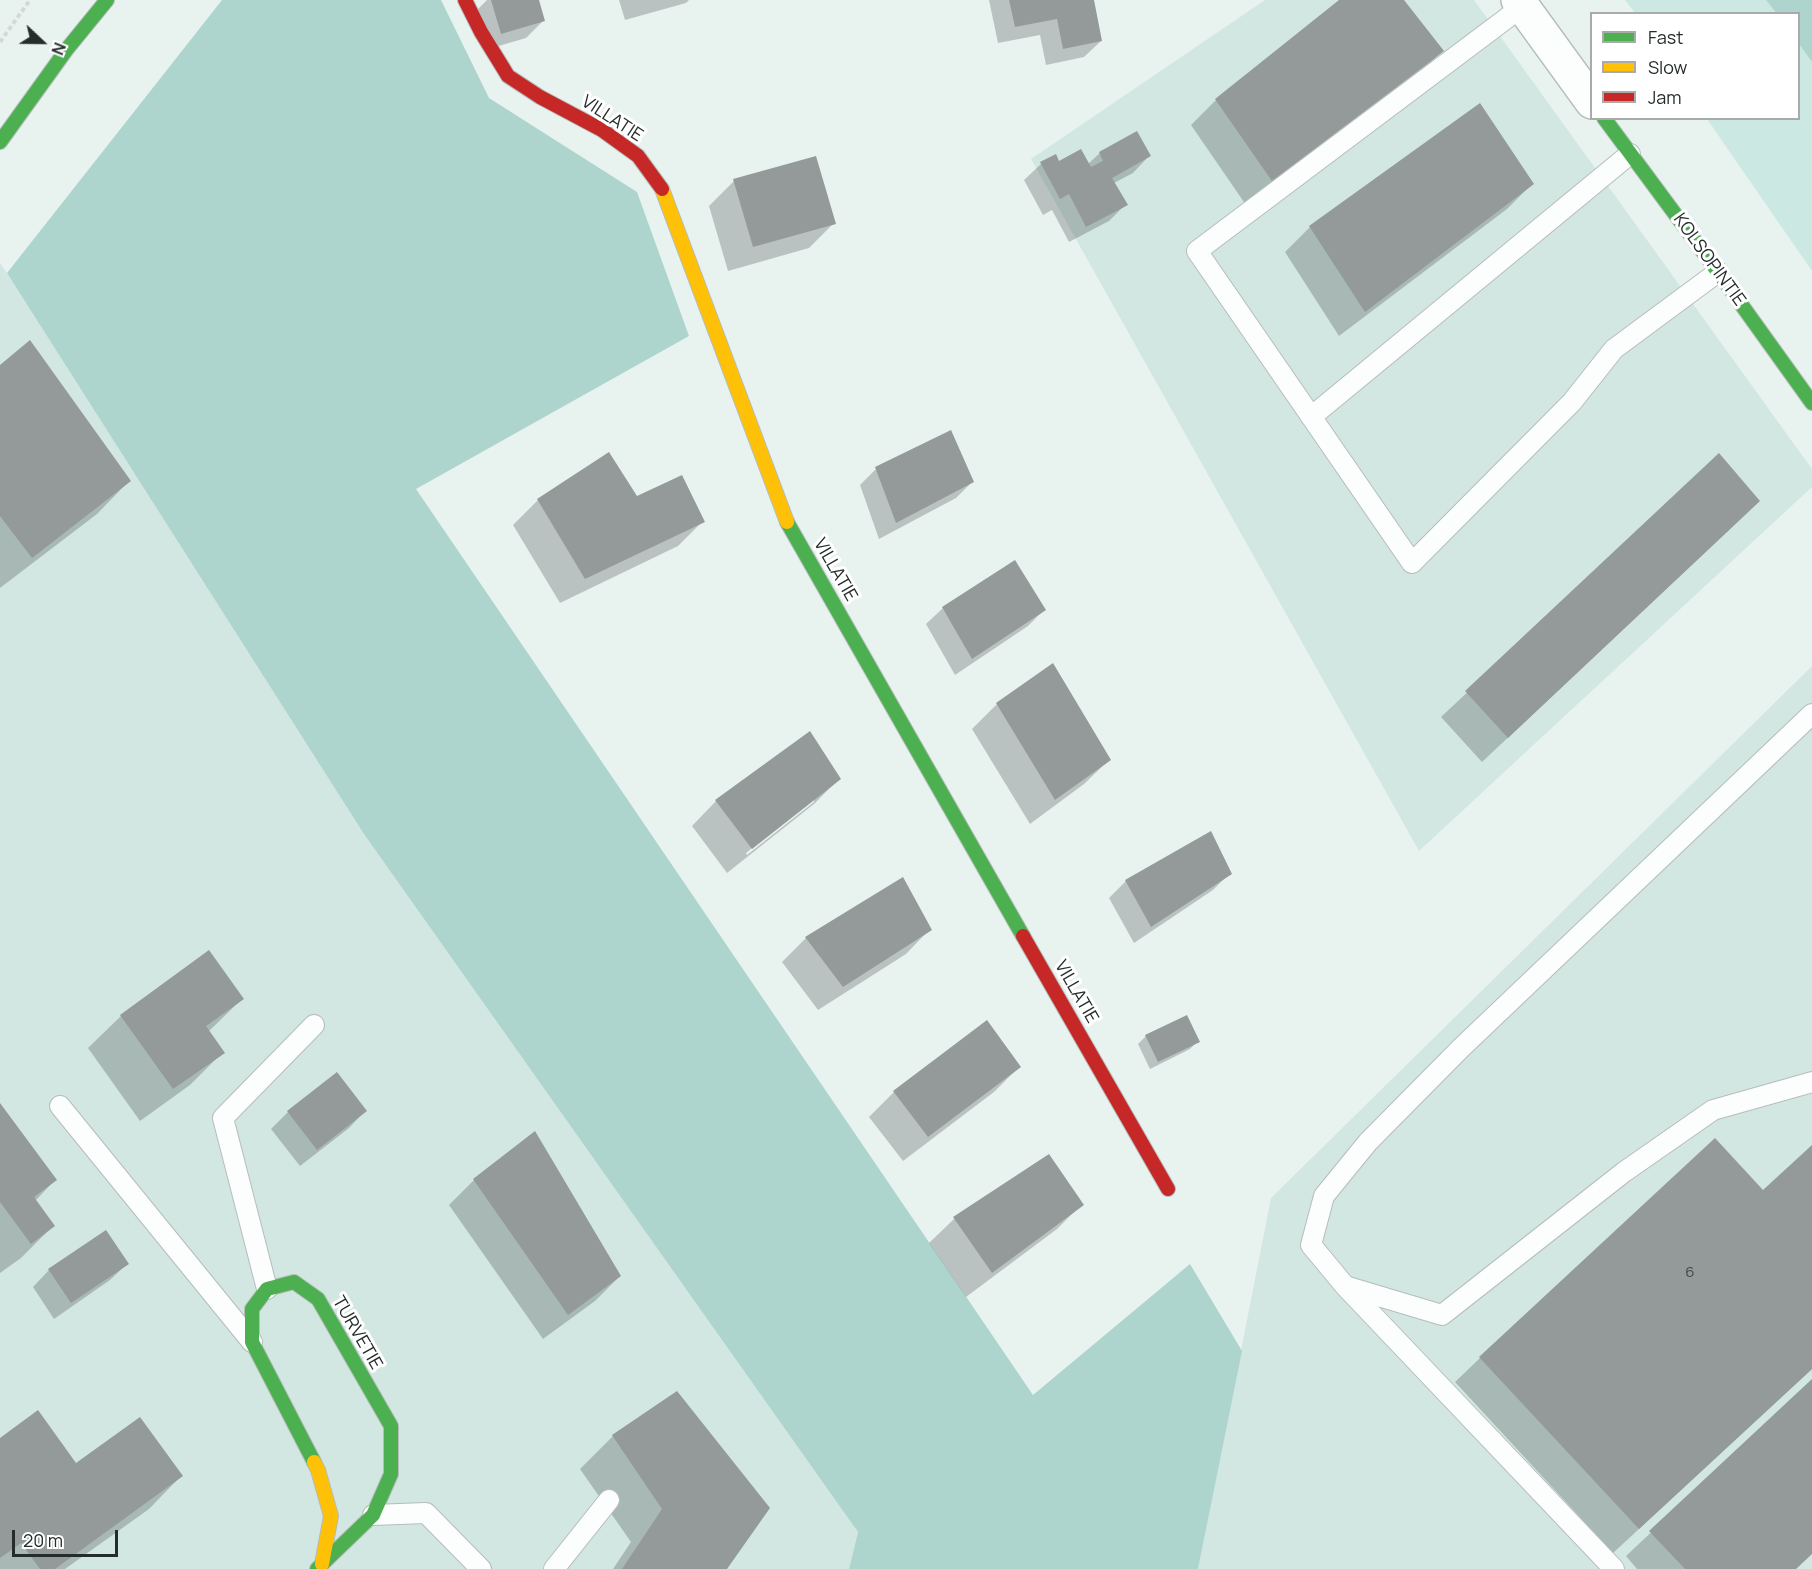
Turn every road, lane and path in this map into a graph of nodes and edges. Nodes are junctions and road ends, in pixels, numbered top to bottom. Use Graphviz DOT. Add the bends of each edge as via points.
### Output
graph roads {
  1 [pos="30,0"];
  2 [pos="107,0"];
  3 [pos="465,0"];
  4 [pos="1520,3"];
  5 [pos="0,42"];
  6 [pos="1590,99"];
  7 [pos="1605,120"];
  8 [pos="0,142"];
  9 [pos="1630,154"];
  10 [pos="1718,272"];
  11 [pos="1812,403"];
  12 [pos="1311,417"];
  13 [pos="1812,714"];
  14 [pos="314,1025"];
  15 [pos="1812,1082"];
  16 [pos="60,1106"];
  17 [pos="1168,1189"];
  18 [pos="1345,1286"];
  19 [pos="267,1288"];
  20 [pos="252,1342"];
  21 [pos="609,1500"];
  22 [pos="373,1515"];
  23 [pos="320,1566"];
  24 [pos="481,1569"];
  25 [pos="554,1569"];
  26 [pos="1614,1569"];
  1 -- 5 [label="path"];
  2 -- 8 [label="street"];
  3 -- 17 [label="street, VILLATIE" via="508,76 602,130 638,156 663,191 786,520"];
  4 -- 6 [label="street"];
  4 -- 12 [label="lane" via="1197,251"];
  7 -- 9 [label="street, KOLSOPINTIE"];
  9 -- 10 [label="street, KOLSOPINTIE"];
  9 -- 12 [label="lane"];
  10 -- 11 [label="street, KOLSOPINTIE"];
  10 -- 12 [label="lane" via="1614,349 1572,402 1412,563"];
  13 -- 18 [label="lane" via="1461,1048 1368,1143 1324,1196 1311,1245"];
  14 -- 19 [label="lane" via="223,1118"];
  15 -- 18 [label="lane" via="1713,1110 1624,1172 1442,1315"];
  16 -- 20 [label="lane"];
  18 -- 26 [label="lane"];
  19 -- 20 [label="street, TURVETIE" via="252,1309"];
  19 -- 22 [label="street, TURVETIE" via="294,1282 318,1299 391,1426 391,1474"];
  20 -- 23 [label="street, TURVETIE" via="318,1470 331,1516"];
  21 -- 25 [label="lane"];
  22 -- 23 [label="street, TURVETIE"];
  22 -- 24 [label="lane" via="426,1513"];
}
